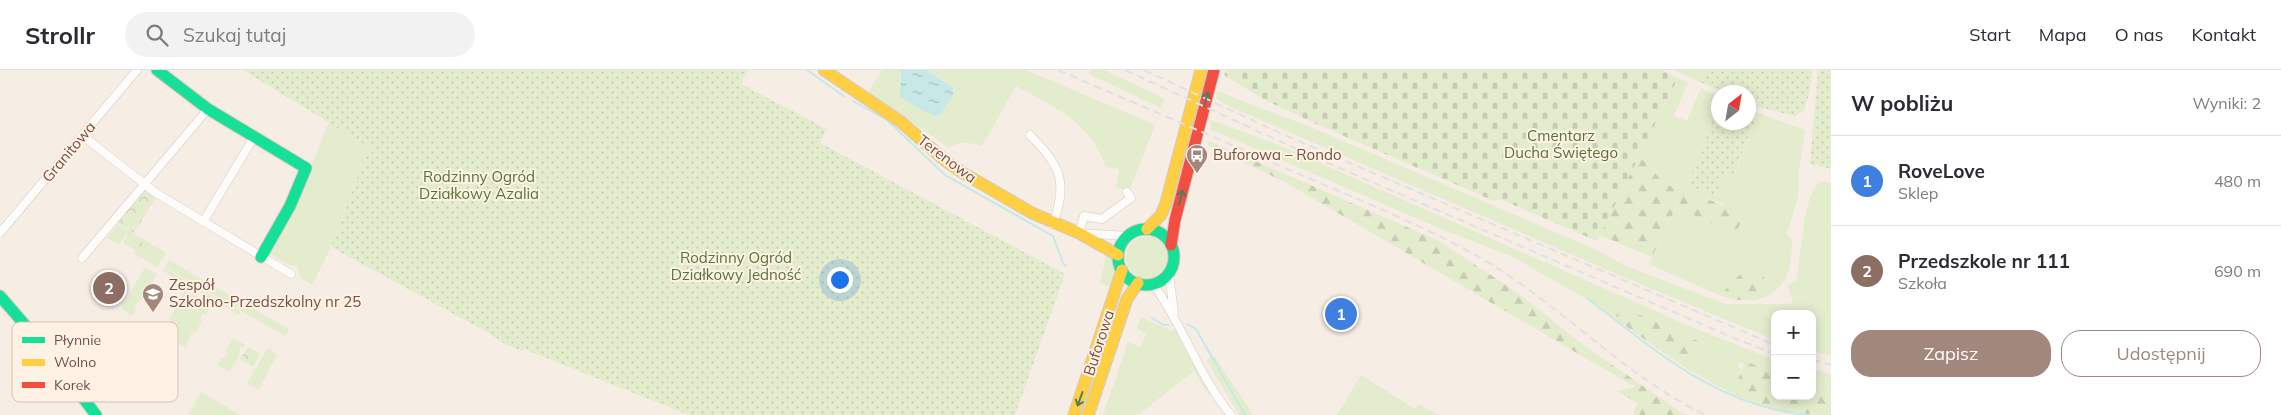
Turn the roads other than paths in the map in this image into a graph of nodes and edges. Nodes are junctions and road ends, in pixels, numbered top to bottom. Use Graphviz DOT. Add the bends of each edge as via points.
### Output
graph roads {
  1 [pos="136,70"];
  2 [pos="157,70"];
  3 [pos="824,70"];
  4 [pos="1201,70"];
  5 [pos="1214,70"];
  6 [pos="208,109"];
  7 [pos="1030,135"];
  8 [pos="83,136"];
  9 [pos="254,137"];
  10 [pos="144,184"];
  11 [pos="1127,192"];
  12 [pos="203,222"];
  13 [pos="1053,224"];
  14 [pos="1147,229"];
  15 [pos="0,233"];
  16 [pos="1079,233"];
  17 [pos="1128,236"];
  18 [pos="1171,245"];
  19 [pos="1118,255"];
  20 [pos="261,257"];
  21 [pos="82,258"];
  22 [pos="1122,270"];
  23 [pos="1169,273"];
  24 [pos="292,274"];
  25 [pos="1138,283"];
  26 [pos="1152,284"];
  27 [pos="0,296"];
  28 [pos="1174,315"];
  29 [pos="23,322"];
  30 [pos="86,402"];
  31 [pos="96,415"];
  32 [pos="1074,415"];
  33 [pos="1088,415"];
  34 [pos="1230,415"];
  1 -- 8 [label="street, Granitowa"];
  2 -- 6 [label="main road"];
  3 -- 13 [label="main road, Terenowa" via="901,122 963,173"];
  4 -- 14 [label="main road" via="1166,203 1161,215"];
  18 -- 5 [label="main road, one-way"];
  6 -- 9 [label="main road"];
  6 -- 10 [label="street"];
  7 -- 13 [label="street" via="1057,167 1062,180"];
  8 -- 10 [label="street"];
  8 -- 15 [label="street, Granitowa"];
  9 -- 12 [label="street"];
  9 -- 20 [label="main road" via="306,168 290,206"];
  10 -- 12 [label="street"];
  10 -- 21 [label="street"];
  11 -- 16 [label="street" via="1131,198 1102,219 1084,216"];
  12 -- 20 [label="street"];
  13 -- 16 [label="main road, Terenowa"];
  14 -- 17 [label="main road"];
  14 -- 18 [label="main road" via="1164,235"];
  16 -- 17 [label="street, Terenowa"];
  16 -- 19 [label="main road, Terenowa"];
  17 -- 19 [label="main road"];
  18 -- 23 [label="main road" via="1174,258"];
  19 -- 22 [label="main road"];
  20 -- 24 [label="street"];
  22 -- 25 [label="main road"];
  22 -- 32 [label="main road, Buforowa, one-way"];
  23 -- 26 [label="main road"];
  23 -- 28 [label="street"];
  25 -- 26 [label="main road"];
  25 -- 33 [label="main road, Buforowa" via="1127,299"];
  26 -- 28 [label="street"];
  27 -- 29 [label="main road"];
  28 -- 34 [label="street" via="1197,363"];
  30 -- 31 [label="main road"];
}
